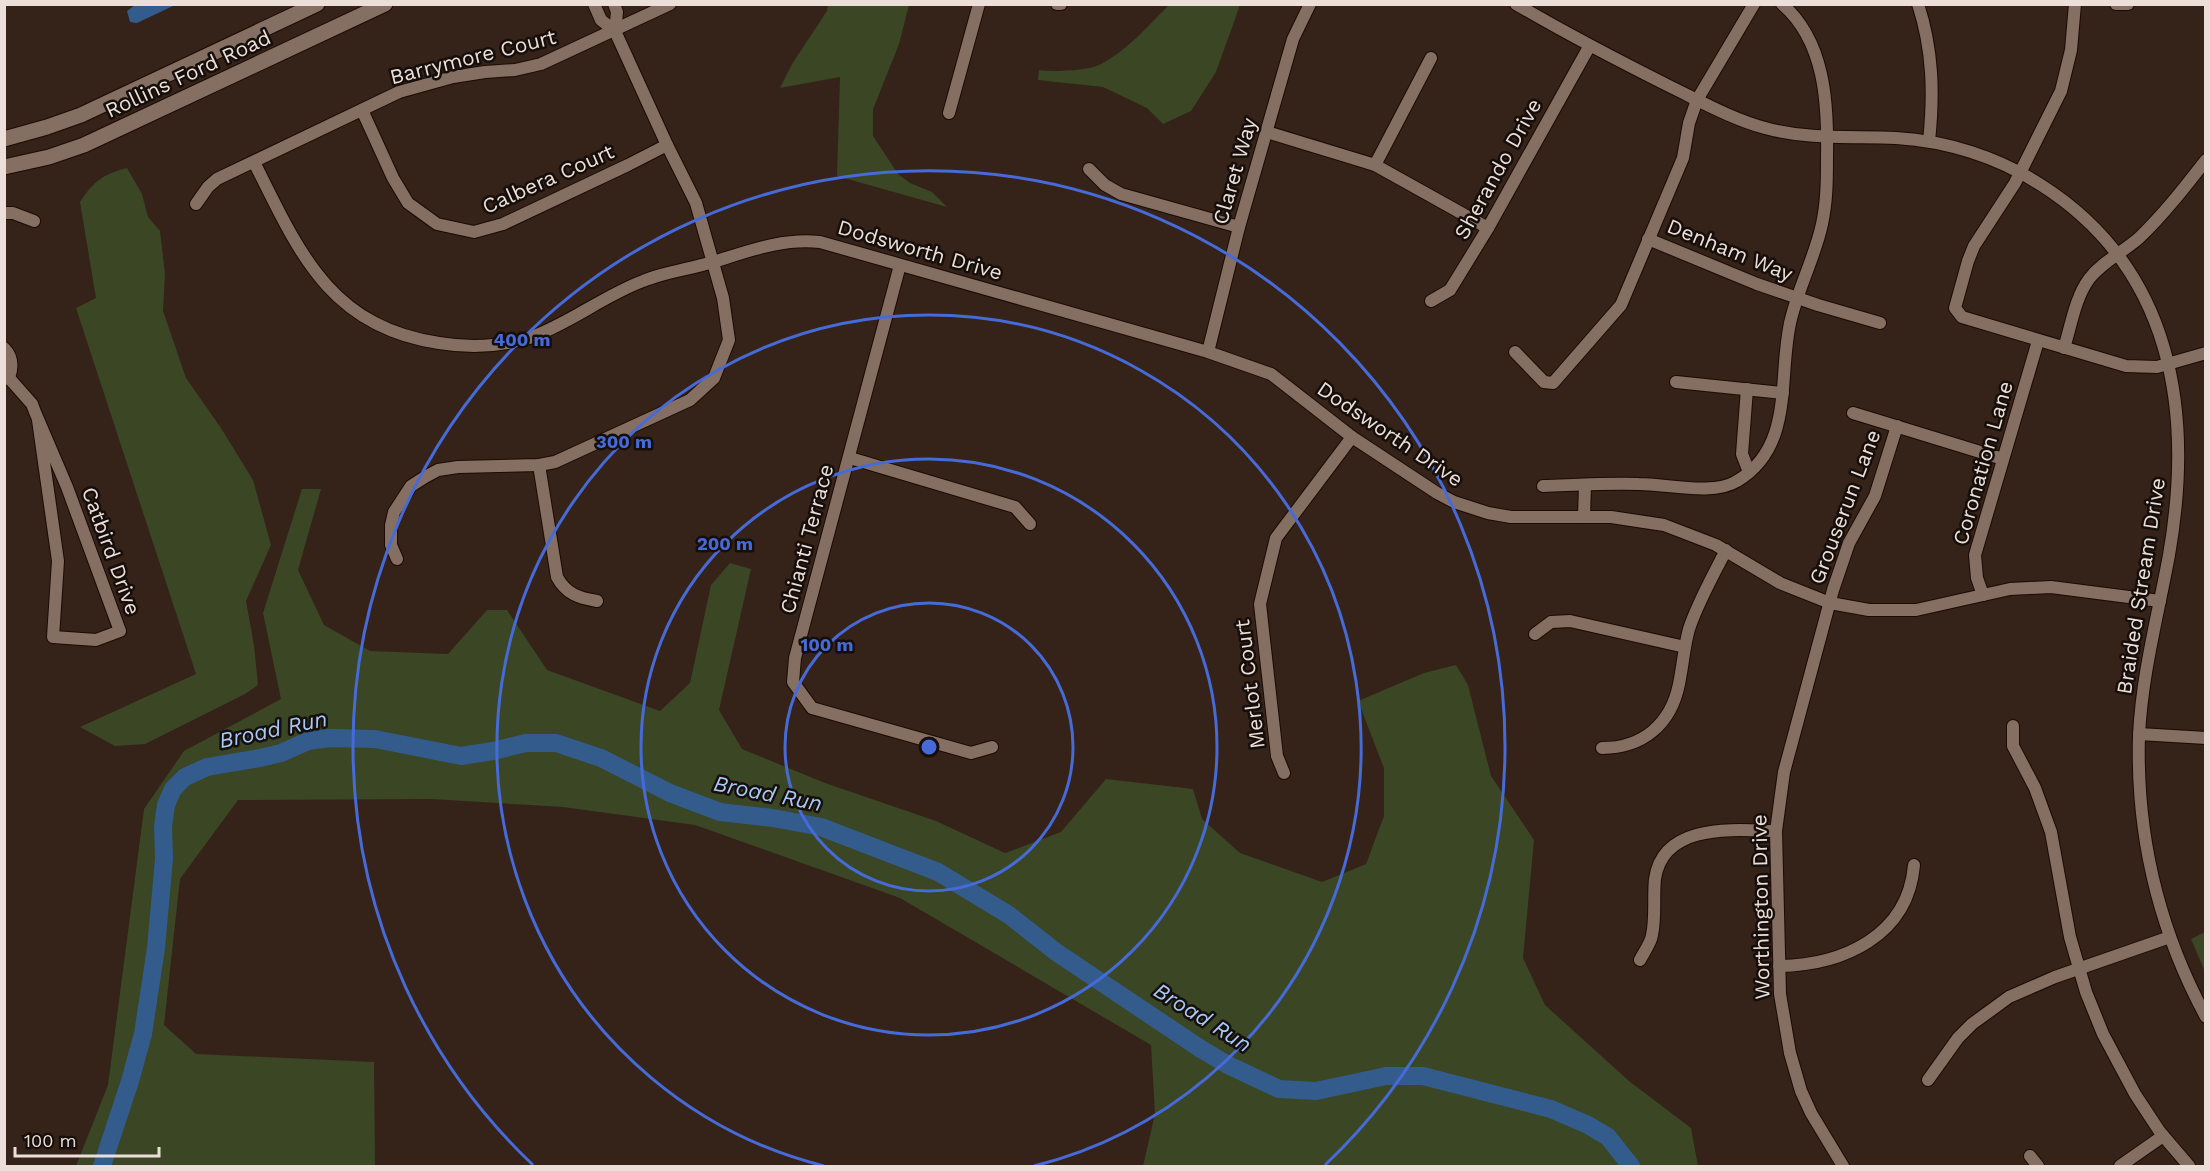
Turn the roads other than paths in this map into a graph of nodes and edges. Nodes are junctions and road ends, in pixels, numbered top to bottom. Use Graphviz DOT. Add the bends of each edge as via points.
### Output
graph roads {
  1 [pos="317,4"];
  2 [pos="385,4"];
  3 [pos="594,4"];
  4 [pos="614,4"];
  5 [pos="670,4"];
  6 [pos="979,4"];
  7 [pos="1310,4"];
  8 [pos="1516,4"];
  9 [pos="1754,4"];
  10 [pos="1782,4"];
  11 [pos="1918,4"];
  12 [pos="2075,4"];
  13 [pos="2116,4"];
  14 [pos="2128,4"];
  15 [pos="615,31"];
  16 [pos="1588,47"];
  17 [pos="1431,58"];
  18 [pos="1697,100"];
  19 [pos="362,110"];
  20 [pos="949,113"];
  21 [pos="1267,132"];
  22 [pos="1828,138"];
  23 [pos="4,139"];
  24 [pos="1929,141"];
  25 [pos="667,145"];
  26 [pos="2205,160"];
  27 [pos="254,162"];
  28 [pos="1375,165"];
  29 [pos="4,167"];
  30 [pos="1089,169"];
  31 [pos="2020,172"];
  32 [pos="196,204"];
  33 [pos="4,213"];
  34 [pos="34,221"];
  35 [pos="1239,227"];
  36 [pos="1488,228"];
  37 [pos="1648,239"];
  38 [pos="2117,255"];
  39 [pos="713,262"];
  40 [pos="900,265"];
  41 [pos="1797,298"];
  42 [pos="1431,301"];
  43 [pos="1880,323"];
  44 [pos="2038,341"];
  45 [pos="4,348"];
  46 [pos="2064,348"];
  47 [pos="1208,352"];
  48 [pos="1515,352"];
  49 [pos="2205,352"];
  50 [pos="2169,365"];
  51 [pos="7,378"];
  52 [pos="1676,381"];
  53 [pos="1747,389"];
  54 [pos="1783,393"];
  55 [pos="1853,413"];
  56 [pos="38,420"];
  57 [pos="1897,426"];
  58 [pos="1352,437"];
  59 [pos="850,458"];
  60 [pos="2003,459"];
  61 [pos="539,465"];
  62 [pos="1749,472"];
  63 [pos="1585,485"];
  64 [pos="1543,486"];
  65 [pos="1584,517"];
  66 [pos="1030,524"];
  67 [pos="1726,550"];
  68 [pos="396,559"];
  69 [pos="1983,596"];
  70 [pos="597,601"];
  71 [pos="2160,601"];
  72 [pos="1830,603"];
  73 [pos="1535,634"];
  74 [pos="1684,647"];
  75 [pos="2013,726"];
  76 [pos="2139,734"];
  77 [pos="2205,738"];
  78 [pos="992,747"];
  79 [pos="1602,748"];
  80 [pos="1284,773"];
  81 [pos="1776,831"];
  82 [pos="1914,865"];
  83 [pos="2170,937"];
  84 [pos="1640,960"];
  85 [pos="1779,966"];
  86 [pos="2078,970"];
  87 [pos="2205,1017"];
  88 [pos="1928,1080"];
  89 [pos="2163,1136"];
  90 [pos="2030,1156"];
  91 [pos="1843,1167"];
  92 [pos="2038,1167"];
  93 [pos="2120,1167"];
  94 [pos="2189,1167"];
  1 -- 23 [label="main road, Rollins Ford Road" via="81,115"];
  2 -- 29 [label="main road, Rollins Ford Road" via="84,145"];
  3 -- 15 [label="street" via="601,20"];
  4 -- 15 [label="street"];
  5 -- 15 [label="street, Barrymore Court"];
  6 -- 20 [label="street"];
  7 -- 21 [label="street, Claret Way" via="1293,39"];
  8 -- 16 [label="street, Braided Stream Drive"];
  9 -- 18 [label="street"];
  10 -- 22 [label="street" via="1813,46 1824,90"];
  11 -- 24 [label="street" via="1932,65"];
  12 -- 31 [label="street" via="2071,50 2061,91"];
  13 -- 14 [label="street"];
  15 -- 19 [label="street, Barrymore Court" via="541,64 453,77 399,92"];
  15 -- 25 [label="street"];
  16 -- 18 [label="street, Braided Stream Drive"];
  16 -- 36 [label="street, Sherando Drive"];
  17 -- 28 [label="street"];
  18 -- 22 [label="street, Braided Stream Drive" via="1762,128"];
  18 -- 37 [label="street" via="1683,158"];
  19 -- 25 [label="street, Calbera Court" via="408,203 437,224 474,232 503,224"];
  19 -- 27 [label="street, Barrymore Court"];
  21 -- 28 [label="street"];
  21 -- 35 [label="street, Claret Way"];
  22 -- 24 [label="street, Braided Stream Drive"];
  22 -- 41 [label="street" via="1822,225"];
  24 -- 31 [label="street, Braided Stream Drive" via="1968,151"];
  25 -- 39 [label="street" via="696,203"];
  26 -- 38 [label="street" via="2151,227"];
  27 -- 32 [label="street, Barrymore Court" via="217,179"];
  27 -- 39 [label="street, Dodsworth Drive" via="294,241 326,286 374,323 399,335 428,342 480,347 528,338 642,281"];
  28 -- 36 [label="street"];
  30 -- 35 [label="street" via="1121,194"];
  31 -- 38 [label="street, Braided Stream Drive" via="2079,214"];
  31 -- 44 [label="street" via="1974,246 1955,308 1962,317"];
  33 -- 34 [label="street"];
  35 -- 47 [label="street, Claret Way"];
  36 -- 42 [label="street, Sherando Drive" via="1450,290"];
  37 -- 41 [label="street, Denham Way"];
  37 -- 48 [label="street" via="1621,305 1557,381 1544,382"];
  38 -- 46 [label="street" via="2098,268 2083,288"];
  38 -- 50 [label="street, Braided Stream Drive" via="2150,310"];
  39 -- 40 [label="street, Dodsworth Drive" via="758,247 801,240"];
  39 -- 61 [label="street" via="729,340 714,378 690,400 567,458"];
  40 -- 47 [label="street, Dodsworth Drive"];
  40 -- 59 [label="street, Chianti Terrace"];
  41 -- 43 [label="street, Denham Way"];
  41 -- 54 [label="street" via="1787,339"];
  44 -- 46 [label="street"];
  44 -- 60 [label="street, Coronation Lane"];
  45 -- 51 [label="street, Catbird Drive" via="13,368"];
  46 -- 50 [label="street" via="2126,366"];
  47 -- 58 [label="street, Dodsworth Drive" via="1271,374"];
  49 -- 50 [label="street"];
  50 -- 71 [label="street, Braided Stream Drive" via="2178,418 2179,474"];
  51 -- 56 [label="street, Catbird Drive" via="32,404"];
  52 -- 53 [label="street"];
  53 -- 54 [label="street"];
  53 -- 62 [label="street" via="1742,454"];
  54 -- 62 [label="street" via="1775,433"];
  55 -- 57 [label="street, Grouserun Lane"];
  56 -- 56 [label="street, Catbird Drive" via="120,631 96,640 54,637 58,561"];
  57 -- 60 [label="street, Grouserun Lane"];
  57 -- 72 [label="street, Grouserun Lane" via="1875,496 1849,543"];
  58 -- 65 [label="street, Dodsworth Drive" via="1437,493 1465,506 1511,517"];
  58 -- 80 [label="street, Merlot Court" via="1276,538 1260,604 1277,756"];
  59 -- 66 [label="street" via="1015,507"];
  59 -- 78 [label="street, Chianti Terrace" via="795,658 794,682 812,708 971,753"];
  60 -- 69 [label="street, Coronation Lane" via="1975,555"];
  61 -- 68 [label="street" via="438,470 411,486 390,525"];
  61 -- 70 [label="street" via="557,577 572,595"];
  62 -- 63 [label="street" via="1716,489"];
  63 -- 64 [label="street"];
  63 -- 65 [label="street"];
  65 -- 67 [label="street, Dodsworth Drive" via="1664,525"];
  67 -- 72 [label="street, Dodsworth Drive" via="1780,582"];
  67 -- 74 [label="street" via="1695,613"];
  69 -- 71 [label="street, Dodsworth Drive" via="2010,589 2051,587"];
  69 -- 72 [label="street, Dodsworth Drive" via="1893,611"];
  71 -- 76 [label="street, Braided Stream Drive"];
  72 -- 81 [label="street, Worthington Drive" via="1784,772"];
  73 -- 74 [label="street" via="1551,622 1570,621"];
  74 -- 79 [label="street" via="1676,698 1661,724 1629,746"];
  75 -- 86 [label="street" via="2013,746 2035,788 2051,832"];
  76 -- 77 [label="street"];
  76 -- 83 [label="street, Braided Stream Drive" via="2146,846"];
  81 -- 84 [label="street" via="1706,832 1671,849 1658,869 1652,936"];
  81 -- 85 [label="street, Worthington Drive"];
  82 -- 85 [label="street" via="1904,902 1873,939 1829,961"];
  83 -- 86 [label="street"];
  83 -- 87 [label="street, Braided Stream Drive"];
  85 -- 91 [label="street, Worthington Drive" via="1784,1024 1795,1072 1811,1113"];
  86 -- 88 [label="street" via="2023,990 1988,1011 1958,1038"];
  86 -- 89 [label="street" via="2118,1065"];
  89 -- 93 [label="street"];
  89 -- 94 [label="street"];
  90 -- 92 [label="street"];
}
